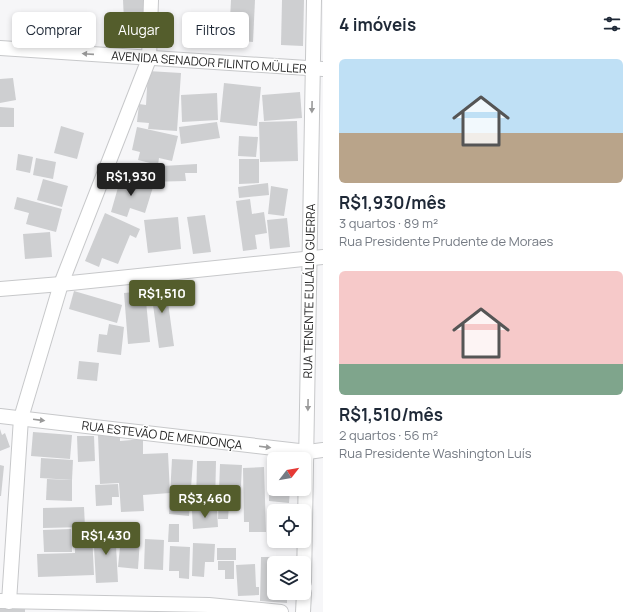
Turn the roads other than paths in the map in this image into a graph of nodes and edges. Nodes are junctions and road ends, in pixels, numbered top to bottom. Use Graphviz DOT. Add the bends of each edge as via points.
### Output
graph roads {
  1 [pos="151,0"];
  2 [pos="314,0"];
  3 [pos="0,48"];
  4 [pos="149,59"];
  5 [pos="318,69"];
  6 [pos="316,257"];
  7 [pos="61,284"];
  8 [pos="0,289"];
  9 [pos="0,416"];
  10 [pos="21,418"];
  11 [pos="323,450"];
  12 [pos="308,452"];
  13 [pos="307,496"];
  14 [pos="305,556"];
  15 [pos="304,600"];
  16 [pos="4,601"];
  17 [pos="281,612"];
  18 [pos="303,612"];
  1 -- 4 [label="street"];
  2 -- 5 [label="street, RUA TENENTE EULÁLIO GUERRA"];
  4 -- 3 [label="street, AVENIDA SENADOR FILINTO MÜLLER, one-way"];
  4 -- 5 [label="street, AVENIDA SENADOR FILINTO MÜLLER"];
  4 -- 7 [label="street"];
  5 -- 6 [label="street, RUA TENENTE EULÁLIO GUERRA, one-way"];
  6 -- 7 [label="street"];
  6 -- 12 [label="street, RUA TENENTE EULÁLIO GUERRA, one-way"];
  7 -- 8 [label="street"];
  7 -- 10 [label="street"];
  9 -- 10 [label="street, RUA ESTEVÃO DE MENDONÇA"];
  10 -- 12 [label="street, RUA ESTEVÃO DE MENDONÇA, one-way"];
  10 -- 16 [label="street"];
  11 -- 12 [label="street, RUA ESTEVÃO DE MENDONÇA"];
  13 -- 14 [label="street, RUA TENENTE EULÁLIO GUERRA"];
  15 -- 18 [label="street"];
  16 -- 17 [label="street" via="209,605"];
}
